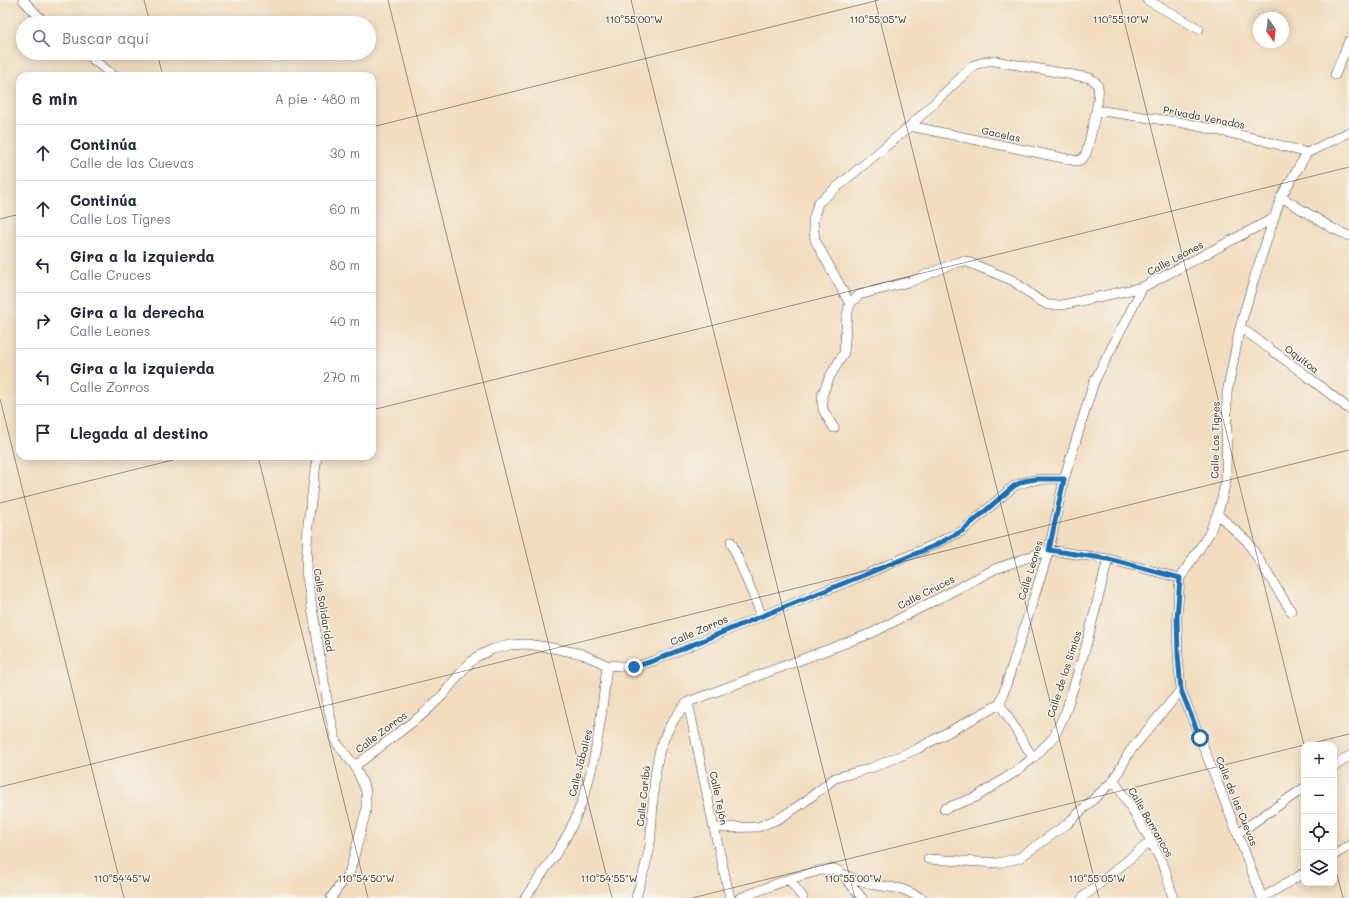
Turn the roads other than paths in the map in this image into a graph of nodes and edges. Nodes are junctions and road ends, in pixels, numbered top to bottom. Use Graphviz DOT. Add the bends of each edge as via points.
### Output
graph roads {
  1 [pos="23,0"];
  2 [pos="1147,0"];
  3 [pos="38,16"];
  4 [pos="1199,29"];
  5 [pos="1349,41"];
  6 [pos="94,60"];
  7 [pos="109,72"];
  8 [pos="1335,75"];
  9 [pos="1096,110"];
  10 [pos="910,126"];
  11 [pos="1349,132"];
  12 [pos="1307,153"];
  13 [pos="1281,197"];
  14 [pos="1274,218"];
  15 [pos="1349,236"];
  16 [pos="1143,287"];
  17 [pos="850,304"];
  18 [pos="1240,327"];
  19 [pos="1349,410"];
  20 [pos="834,428"];
  21 [pos="316,460"];
  22 [pos="1064,479"];
  23 [pos="1217,514"];
  24 [pos="731,542"];
  25 [pos="1049,550"];
  26 [pos="1108,559"];
  27 [pos="1180,578"];
  28 [pos="1291,611"];
  29 [pos="762,616"];
  30 [pos="608,665"];
  31 [pos="1181,690"];
  32 [pos="688,702"];
  33 [pos="1000,704"];
  34 [pos="336,742"];
  35 [pos="1349,756"];
  36 [pos="1032,758"];
  37 [pos="1337,765"];
  38 [pos="355,766"];
  39 [pos="1114,780"];
  40 [pos="1301,790"];
  41 [pos="944,809"];
  42 [pos="714,828"];
  43 [pos="1238,833"];
  44 [pos="1151,841"];
  45 [pos="1349,846"];
  46 [pos="1337,853"];
  47 [pos="928,859"];
  48 [pos="842,874"];
  49 [pos="1301,875"];
  50 [pos="789,879"];
  51 [pos="331,898"];
  52 [pos="525,898"];
  53 [pos="636,898"];
  54 [pos="730,898"];
  55 [pos="740,898"];
  56 [pos="803,898"];
  57 [pos="862,898"];
  58 [pos="922,898"];
  59 [pos="1082,898"];
  60 [pos="1173,898"];
  61 [pos="1262,898"];
  1 -- 3 [label="street"];
  2 -- 4 [label="street"];
  5 -- 8 [label="street"];
  6 -- 7 [label="street"];
  9 -- 10 [label="street, Gacelas" via="1086,154 1077,161"];
  9 -- 10 [label="street" via="1098,87 1090,78 987,61 974,65"];
  9 -- 12 [label="street, Privada Venados" via="1184,123"];
  10 -- 17 [label="street" via="818,203 813,220 815,240"];
  11 -- 12 [label="street"];
  12 -- 13 [label="street, Calle Los Tigres"];
  13 -- 14 [label="street, Calle Los Tigres"];
  13 -- 15 [label="street"];
  14 -- 16 [label="street, Calle Leones"];
  14 -- 18 [label="street, Calle Los Tigres"];
  16 -- 17 [label="street" via="1062,305 1048,305 1012,280 965,261 912,281 859,295"];
  16 -- 22 [label="street, Calle Leones" via="1094,382"];
  17 -- 20 [label="street" via="844,353 822,395 823,410"];
  18 -- 19 [label="street, Oquitoa"];
  18 -- 23 [label="street, Calle Los Tigres" via="1227,393 1226,481"];
  21 -- 34 [label="street, Calle Solidaridad" via="308,524 306,571"];
  22 -- 25 [label="street, Calle Leones"];
  22 -- 29 [label="street, Calle Zorros" via="1024,481 1014,486 962,531 934,546"];
  23 -- 27 [label="street, Calle Los Tigres" via="1209,534"];
  23 -- 28 [label="street" via="1247,540"];
  24 -- 29 [label="street"];
  25 -- 26 [label="street, Calle Cruces"];
  25 -- 32 [label="street, Calle Cruces" via="995,569 872,633"];
  25 -- 33 [label="street, Calle Leones"];
  26 -- 27 [label="street, Calle Cruces"];
  26 -- 36 [label="street, Calle de los Simios" via="1066,711 1054,737"];
  27 -- 31 [label="street, Calle Los Tigres" via="1177,618"];
  29 -- 30 [label="street, Calle Zorros" via="647,663 634,667"];
  30 -- 38 [label="street, Calle Zorros" via="582,654 527,644 494,649 476,657 423,714"];
  30 -- 52 [label="street, Calle Jabalies" via="602,718 588,784 578,813 548,866"];
  31 -- 39 [label="street" via="1130,750"];
  31 -- 43 [label="street, Calle de las Cuevas"];
  32 -- 42 [label="street, Calle Tejón"];
  32 -- 53 [label="street, Calle Caribú" via="669,726 659,752 652,790 650,846"];
  33 -- 36 [label="street"];
  33 -- 42 [label="street" via="916,749 871,768 835,778 780,818 758,827"];
  34 -- 38 [label="street, Calle Zorros"];
  35 -- 37 [label="street"];
  36 -- 41 [label="street, Calle de los Simios" via="976,797"];
  38 -- 51 [label="street, Calle Zorros" via="366,791 366,811 350,870"];
  39 -- 44 [label="street, Calle Barrancos"];
  39 -- 47 [label="street" via="1067,824 1019,858 998,863"];
  40 -- 43 [label="street"];
  42 -- 54 [label="street, Calle Tejón"];
  43 -- 61 [label="street, Calle de las Cuevas"];
  44 -- 59 [label="street"];
  44 -- 60 [label="street, Calle Barrancos" via="1165,869"];
  45 -- 46 [label="street"];
  48 -- 50 [label="street" via="835,869 822,870"];
  48 -- 57 [label="street"];
  48 -- 58 [label="street" via="868,884 902,889"];
  49 -- 61 [label="street"];
  50 -- 55 [label="street"];
  50 -- 56 [label="street"];
}
